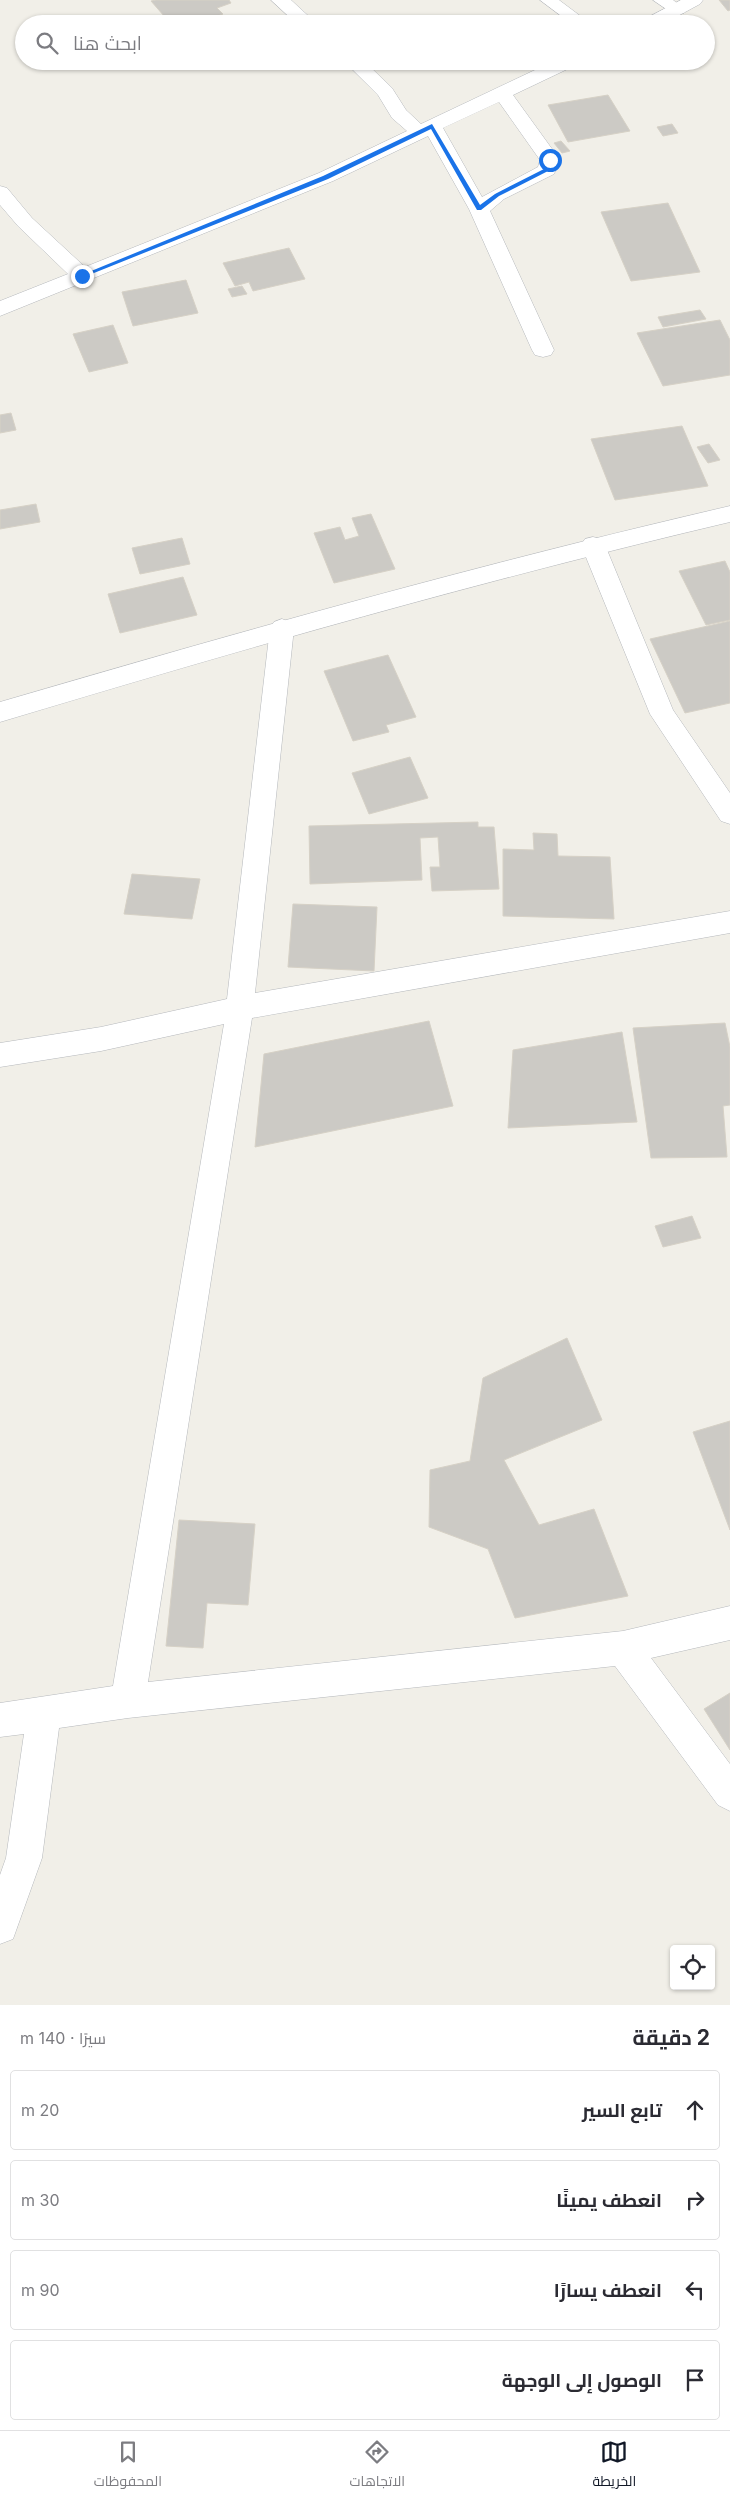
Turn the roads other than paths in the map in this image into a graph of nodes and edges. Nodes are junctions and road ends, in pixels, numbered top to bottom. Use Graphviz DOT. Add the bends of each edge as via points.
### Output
graph roads {
  1 [pos="280,0"];
  2 [pos="548,0"];
  3 [pos="662,0"];
  4 [pos="694,0"];
  5 [pos="678,10"];
  6 [pos="298,15"];
  7 [pos="570,15"];
  8 [pos="668,15"];
  9 [pos="362,70"];
  10 [pos="549,70"];
  11 [pos="501,92"];
  12 [pos="426,129"];
  13 [pos="0,192"];
  14 [pos="479,209"];
  15 [pos="82,276"];
  16 [pos="0,309"];
  17 [pos="543,350"];
  18 [pos="730,514"];
  19 [pos="593,545"];
  20 [pos="282,628"];
  21 [pos="0,712"];
  22 [pos="730,814"];
  23 [pos="730,922"];
  24 [pos="240,1008"];
  25 [pos="0,1055"];
  26 [pos="730,1623"];
  27 [pos="623,1648"];
  28 [pos="128,1701"];
  29 [pos="44,1713"];
  30 [pos="0,1720"];
  31 [pos="730,1793"];
  32 [pos="0,1926"];
  1 -- 6 [label="street"];
  2 -- 7 [label="lane"];
  3 -- 5 [label="lane"];
  4 -- 5 [label="street"];
  5 -- 8 [label="street"];
  9 -- 12 [label="street" via="385,92 399,114"];
  10 -- 11 [label="street"];
  11 -- 12 [label="street"];
  11 -- 14 [label="street" via="550,160 547,170 497,195"];
  12 -- 14 [label="street"];
  12 -- 15 [label="street" via="326,177"];
  13 -- 15 [label="street" via="25,222"];
  14 -- 17 [label="street"];
  15 -- 16 [label="street"];
  18 -- 19 [label="street"];
  19 -- 20 [label="street"];
  19 -- 22 [label="street" via="662,714"];
  20 -- 21 [label="street"];
  20 -- 24 [label="street"];
  23 -- 24 [label="street"];
  24 -- 25 [label="street" via="101,1039"];
  24 -- 28 [label="street"];
  26 -- 27 [label="street"];
  27 -- 28 [label="street"];
  27 -- 31 [label="street"];
  28 -- 29 [label="street"];
  29 -- 30 [label="street"];
  29 -- 32 [label="street" via="24,1858"];
}
